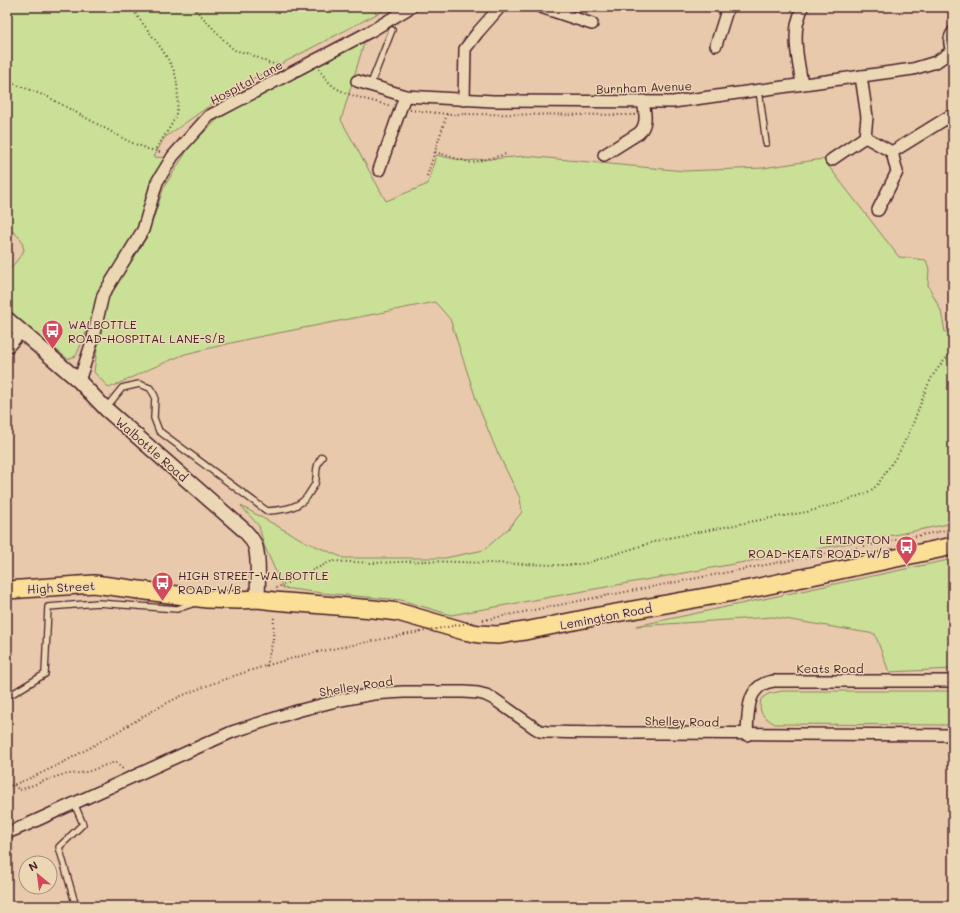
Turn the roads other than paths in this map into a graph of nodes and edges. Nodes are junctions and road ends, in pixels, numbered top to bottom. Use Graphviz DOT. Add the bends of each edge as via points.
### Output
graph roads {
  1 [pos="412,7"];
  2 [pos="500,7"];
  3 [pos="541,7"];
  4 [pos="728,7"];
  5 [pos="802,7"];
  6 [pos="592,24"];
  7 [pos="392,30"];
  8 [pos="953,32"];
  9 [pos="716,45"];
  10 [pos="952,51"];
  11 [pos="862,76"];
  12 [pos="357,81"];
  13 [pos="802,84"];
  14 [pos="370,86"];
  15 [pos="760,90"];
  16 [pos="405,96"];
  17 [pos="464,100"];
  18 [pos="644,101"];
  19 [pos="950,116"];
  20 [pos="865,137"];
  21 [pos="766,143"];
  22 [pos="892,152"];
  23 [pos="604,155"];
  24 [pos="831,160"];
  25 [pos="380,170"];
  26 [pos="878,210"];
  27 [pos="7,319"];
  28 [pos="21,332"];
  29 [pos="7,348"];
  30 [pos="79,381"];
  31 [pos="106,409"];
  32 [pos="322,457"];
  33 [pos="953,546"];
  34 [pos="7,590"];
  35 [pos="268,597"];
  36 [pos="207,599"];
  37 [pos="953,681"];
  38 [pos="7,697"];
  39 [pos="748,735"];
  40 [pos="953,735"];
  41 [pos="74,803"];
  42 [pos="7,832"];
  43 [pos="80,906"];
  1 -- 30 [label="street, Hospital Lane" via="209,116 173,156 157,182 143,230 103,295 92,342"];
  2 -- 17 [label="street" via="464,49"];
  3 -- 6 [label="street"];
  4 -- 9 [label="street"];
  5 -- 13 [label="street" via="796,37"];
  7 -- 14 [label="lane"];
  8 -- 10 [label="street" via="949,40"];
  10 -- 11 [label="street, Burnham Avenue" via="936,62 913,69"];
  11 -- 13 [label="street, Burnham Avenue"];
  11 -- 20 [label="street" via="867,118"];
  12 -- 14 [label="street, Burnham Avenue"];
  13 -- 15 [label="street, Burnham Avenue"];
  14 -- 16 [label="street, Burnham Avenue"];
  15 -- 18 [label="street, Burnham Avenue" via="673,102"];
  15 -- 21 [label="lane"];
  16 -- 17 [label="street, Burnham Avenue"];
  16 -- 25 [label="street"];
  17 -- 18 [label="street, Burnham Avenue"];
  18 -- 23 [label="street" via="643,129"];
  19 -- 22 [label="street"];
  20 -- 22 [label="street"];
  20 -- 24 [label="street"];
  22 -- 26 [label="street" via="897,172"];
  27 -- 28 [label="street, Walbottle Road"];
  28 -- 29 [label="street"];
  28 -- 30 [label="street, Walbottle Road"];
  30 -- 31 [label="street, Walbottle Road"];
  31 -- 32 [label="lane" via="122,388 139,384 150,388 155,396 154,418 159,431 267,511 296,506 308,497 315,484 318,463"];
  31 -- 35 [label="street, Walbottle Road" via="244,530 255,546"];
  33 -- 35 [label="main road, Lemington Road" via="750,589 498,634 464,631 398,612"];
  34 -- 36 [label="main road, High Street" via="94,584"];
  35 -- 36 [label="main road, High Street" via="240,600"];
  36 -- 38 [label="lane" via="177,609 98,603 48,607 45,674"];
  37 -- 39 [label="street, Keats Road" via="763,683 750,702"];
  39 -- 40 [label="street, Shelley Road"];
  39 -- 41 [label="street, Shelley Road" via="547,732 540,731 494,700 478,693 373,694 297,711 232,732"];
  41 -- 42 [label="street, Shelley Road"];
  41 -- 43 [label="lane" via="83,824 59,848 75,903"];
}
